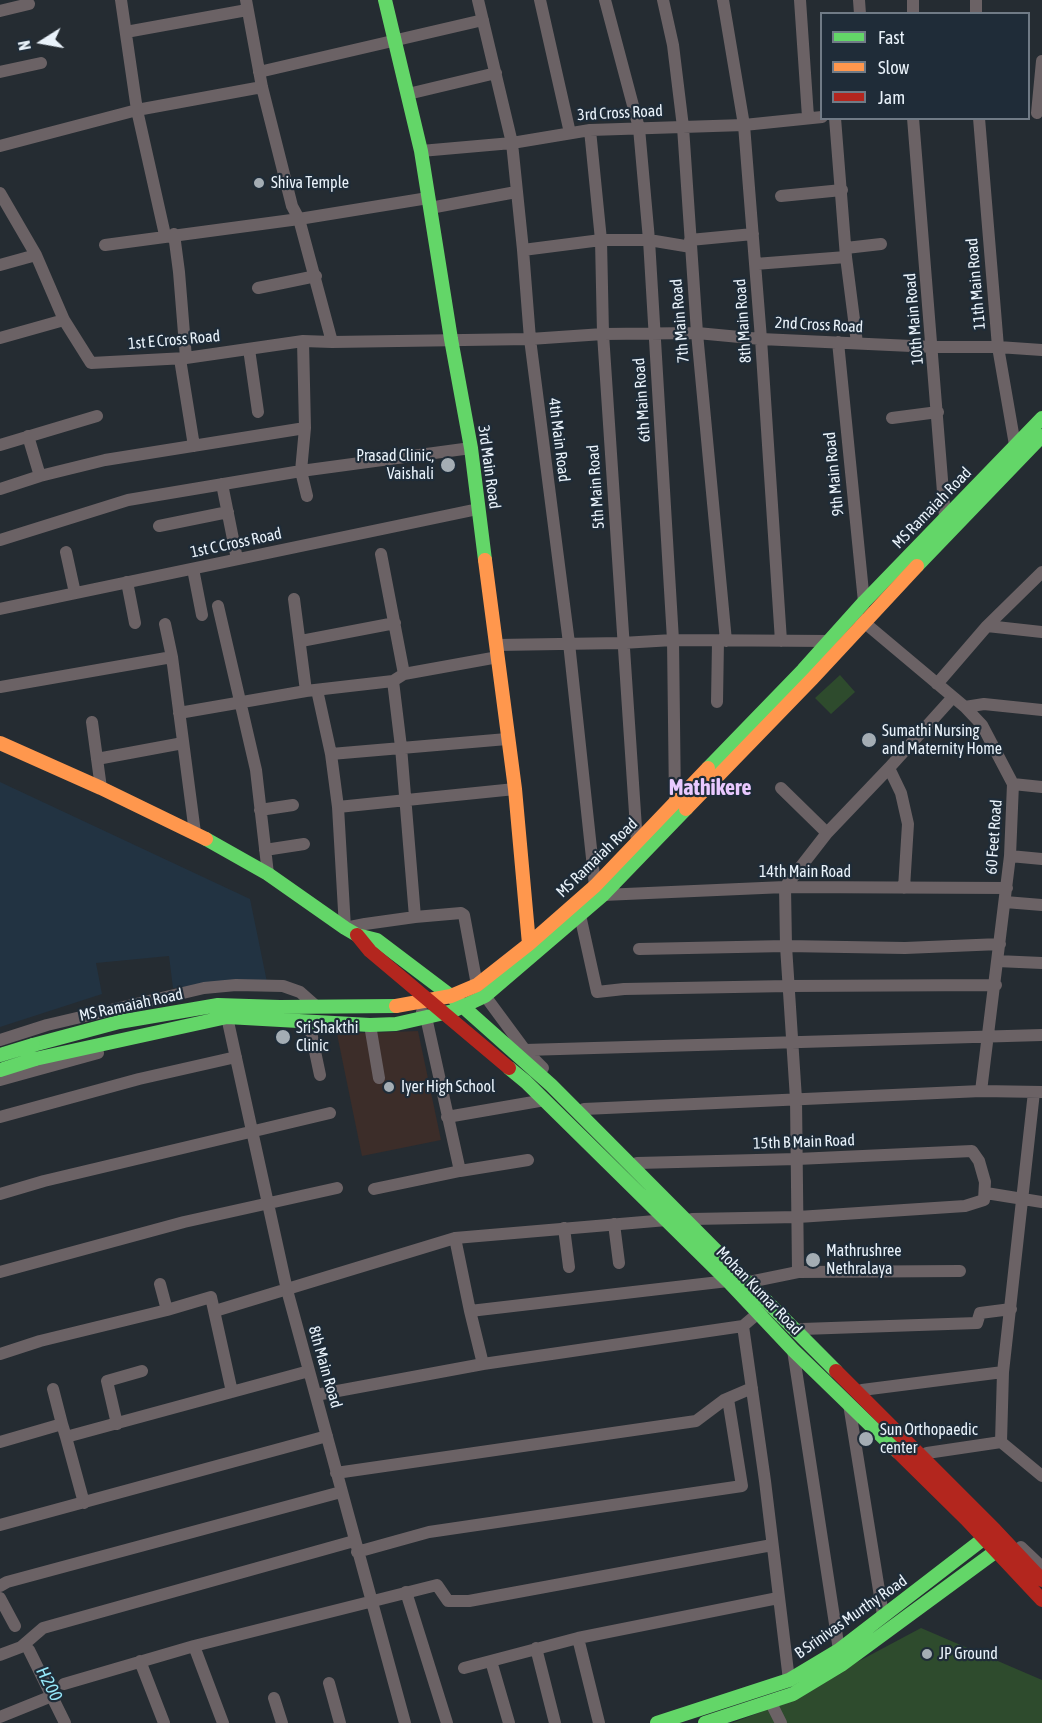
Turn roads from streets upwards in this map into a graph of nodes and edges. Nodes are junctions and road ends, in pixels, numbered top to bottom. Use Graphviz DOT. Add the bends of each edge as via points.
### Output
graph roads {
  1 [pos="121,0"];
  2 [pos="385,0"];
  3 [pos="478,0"];
  4 [pos="540,0"];
  5 [pos="605,0"];
  6 [pos="663,0"];
  7 [pos="723,0"];
  8 [pos="800,0"];
  9 [pos="29,4"];
  10 [pos="246,5"];
  11 [pos="0,10"];
  12 [pos="483,20"];
  13 [pos="126,32"];
  14 [pos="395,41"];
  15 [pos="1042,61"];
  16 [pos="41,63"];
  17 [pos="0,72"];
  18 [pos="260,72"];
  19 [pos="496,73"];
  20 [pos="262,87"];
  21 [pos="408,94"];
  22 [pos="137,110"];
  23 [pos="1036,113"];
  24 [pos="808,117"];
  25 [pos="820,117"];
  26 [pos="835,120"];
  27 [pos="914,120"];
  28 [pos="979,120"];
  29 [pos="744,125"];
  30 [pos="683,127"];
  31 [pos="639,128"];
  32 [pos="590,130"];
  33 [pos="570,133"];
  34 [pos="512,143"];
  35 [pos="0,146"];
  36 [pos="421,151"];
  37 [pos="842,190"];
  38 [pos="516,192"];
  39 [pos="0,193"];
  40 [pos="781,196"];
  41 [pos="429,203"];
  42 [pos="299,219"];
  43 [pos="753,234"];
  44 [pos="170,235"];
  45 [pos="601,240"];
  46 [pos="649,240"];
  47 [pos="691,243"];
  48 [pos="881,244"];
  49 [pos="105,245"];
  50 [pos="523,250"];
  51 [pos="846,253"];
  52 [pos="36,255"];
  53 [pos="755,264"];
  54 [pos="0,265"];
  55 [pos="316,276"];
  56 [pos="258,288"];
  57 [pos="64,320"];
  58 [pos="654,333"];
  59 [pos="697,333"];
  60 [pos="603,334"];
  61 [pos="0,338"];
  62 [pos="451,339"];
  63 [pos="530,339"];
  64 [pos="761,339"];
  65 [pos="303,341"];
  66 [pos="332,342"];
  67 [pos="838,342"];
  68 [pos="857,343"];
  69 [pos="933,347"];
  70 [pos="998,347"];
  71 [pos="249,349"];
  72 [pos="1042,350"];
  73 [pos="183,358"];
  74 [pos="258,412"];
  75 [pos="938,412"];
  76 [pos="97,416"];
  77 [pos="892,418"];
  78 [pos="1042,418"];
  79 [pos="305,428"];
  80 [pos="28,436"];
  81 [pos="1042,436"];
  82 [pos="0,445"];
  83 [pos="1015,445"];
  84 [pos="194,446"];
  85 [pos="471,448"];
  86 [pos="301,471"];
  87 [pos="40,476"];
  88 [pos="222,484"];
  89 [pos="0,489"];
  90 [pos="307,496"];
  91 [pos="478,508"];
  92 [pos="228,512"];
  93 [pos="945,517"];
  94 [pos="159,526"];
  95 [pos="0,540"];
  96 [pos="66,552"];
  97 [pos="381,554"];
  98 [pos="237,560"];
  99 [pos="193,568"];
  100 [pos="1042,572"];
  101 [pos="127,582"];
  102 [pos="75,594"];
  103 [pos="294,599"];
  104 [pos="864,602"];
  105 [pos="218,606"];
  106 [pos="0,609"];
  107 [pos="202,615"];
  108 [pos="860,618"];
  109 [pos="135,622"];
  110 [pos="395,623"];
  111 [pos="165,624"];
  112 [pos="987,626"];
  113 [pos="1042,632"];
  114 [pos="673,640"];
  115 [pos="301,641"];
  116 [pos="722,641"];
  117 [pos="781,641"];
  118 [pos="830,641"];
  119 [pos="569,643"];
  120 [pos="622,643"];
  121 [pos="497,651"];
  122 [pos="172,657"];
  123 [pos="404,675"];
  124 [pos="393,681"];
  125 [pos="937,684"];
  126 [pos="0,687"];
  127 [pos="311,690"];
  128 [pos="953,697"];
  129 [pos="241,702"];
  130 [pos="717,702"];
  131 [pos="965,707"];
  132 [pos="1042,710"];
  133 [pos="179,713"];
  134 [pos="92,722"];
  135 [pos="507,739"];
  136 [pos="0,743"];
  137 [pos="183,743"];
  138 [pos="401,747"];
  139 [pos="331,754"];
  140 [pos="98,759"];
  141 [pos="889,768"];
  142 [pos="1013,784"];
  143 [pos="1042,787"];
  144 [pos="101,788"];
  145 [pos="781,788"];
  146 [pos="515,789"];
  147 [pos="406,801"];
  148 [pos="675,803"];
  149 [pos="293,805"];
  150 [pos="338,807"];
  151 [pos="260,810"];
  152 [pos="195,833"];
  153 [pos="827,833"];
  154 [pos="637,843"];
  155 [pos="304,844"];
  156 [pos="265,849"];
  157 [pos="1010,856"];
  158 [pos="1042,859"];
  159 [pos="268,874"];
  160 [pos="785,887"];
  161 [pos="904,888"];
  162 [pos="1007,888"];
  163 [pos="599,890"];
  164 [pos="1005,902"];
  165 [pos="1042,904"];
  166 [pos="580,915"];
  167 [pos="415,917"];
  168 [pos="351,932"];
  169 [pos="529,944"];
  170 [pos="1000,944"];
  171 [pos="786,946"];
  172 [pos="639,949"];
  173 [pos="998,961"];
  174 [pos="1042,963"];
  175 [pos="996,985"];
  176 [pos="789,986"];
  177 [pos="481,991"];
  178 [pos="451,996"];
  179 [pos="431,1001"];
  180 [pos="416,1004"];
  181 [pos="317,1007"];
  182 [pos="463,1007"];
  183 [pos="446,1013"];
  184 [pos="227,1017"];
  185 [pos="426,1017"];
  186 [pos="309,1023"];
  187 [pos="370,1025"];
  188 [pos="1042,1035"];
  189 [pos="989,1036"];
  190 [pos="4,1038"];
  191 [pos="792,1042"];
  192 [pos="525,1050"];
  193 [pos="34,1052"];
  194 [pos="0,1055"];
  195 [pos="236,1057"];
  196 [pos="0,1070"];
  197 [pos="19,1075"];
  198 [pos="320,1075"];
  199 [pos="379,1078"];
  200 [pos="0,1080"];
  201 [pos="981,1091"];
  202 [pos="1038,1092"];
  203 [pos="545,1100"];
  204 [pos="796,1100"];
  205 [pos="584,1110"];
  206 [pos="330,1113"];
  207 [pos="0,1117"];
  208 [pos="447,1117"];
  209 [pos="252,1131"];
  210 [pos="797,1159"];
  211 [pos="528,1160"];
  212 [pos="637,1163"];
  213 [pos="460,1171"];
  214 [pos="337,1188"];
  215 [pos="375,1189"];
  216 [pos="986,1193"];
  217 [pos="0,1194"];
  218 [pos="1023,1200"];
  219 [pos="1042,1202"];
  220 [pos="267,1204"];
  221 [pos="798,1217"];
  222 [pos="692,1219"];
  223 [pos="667,1220"];
  224 [pos="614,1224"];
  225 [pos="564,1228"];
  226 [pos="455,1238"];
  227 [pos="619,1263"];
  228 [pos="568,1267"];
  229 [pos="960,1271"];
  230 [pos="0,1272"];
  231 [pos="798,1272"];
  232 [pos="728,1281"];
  233 [pos="160,1284"];
  234 [pos="748,1287"];
  235 [pos="286,1290"];
  236 [pos="771,1303"];
  237 [pos="1011,1309"];
  238 [pos="168,1310"];
  239 [pos="215,1311"];
  240 [pos="470,1311"];
  241 [pos="758,1314"];
  242 [pos="743,1326"];
  243 [pos="802,1329"];
  244 [pos="793,1350"];
  245 [pos="0,1354"];
  246 [pos="483,1364"];
  247 [pos="142,1371"];
  248 [pos="309,1371"];
  249 [pos="1003,1372"];
  250 [pos="752,1388"];
  251 [pos="53,1389"];
  252 [pos="862,1390"];
  253 [pos="232,1392"];
  254 [pos="316,1395"];
  255 [pos="728,1399"];
  256 [pos="849,1404"];
  257 [pos="62,1424"];
  258 [pos="117,1424"];
  259 [pos="327,1436"];
  260 [pos="66,1437"];
  261 [pos="0,1442"];
  262 [pos="1001,1442"];
  263 [pos="927,1453"];
  264 [pos="336,1473"];
  265 [pos="1042,1476"];
  266 [pos="341,1492"];
  267 [pos="84,1503"];
  268 [pos="966,1519"];
  269 [pos="0,1525"];
  270 [pos="993,1532"];
  271 [pos="1005,1544"];
  272 [pos="772,1545"];
  273 [pos="355,1546"];
  274 [pos="963,1556"];
  275 [pos="1042,1567"];
  276 [pos="1042,1580"];
  277 [pos="0,1586"];
  278 [pos="406,1592"];
  279 [pos="0,1598"];
  280 [pos="778,1598"];
  281 [pos="371,1600"];
  282 [pos="1042,1600"];
  283 [pos="883,1615"];
  284 [pos="15,1626"];
  285 [pos="578,1638"];
  286 [pos="194,1646"];
  287 [pos="536,1648"];
  288 [pos="29,1650"];
  289 [pos="839,1650"];
  290 [pos="0,1655"];
  291 [pos="140,1660"];
  292 [pos="491,1661"];
  293 [pos="464,1668"];
  294 [pos="789,1680"];
  295 [pos="329,1683"];
  296 [pos="64,1684"];
  297 [pos="52,1696"];
  298 [pos="274,1698"];
  299 [pos="770,1701"];
  300 [pos="0,1717"];
  301 [pos="65,1723"];
  302 [pos="164,1723"];
  303 [pos="223,1723"];
  304 [pos="282,1723"];
  305 [pos="340,1723"];
  306 [pos="405,1723"];
  307 [pos="447,1723"];
  308 [pos="509,1723"];
  309 [pos="555,1723"];
  310 [pos="599,1723"];
  311 [pos="657,1723"];
  312 [pos="705,1723"];
  313 [pos="781,1723"];
  1 -- 13 [label="street"];
  2 -- 14 [label="street, 3rd Main Road"];
  3 -- 12 [label="street, 4th Main Road"];
  4 -- 33 [label="street"];
  5 -- 31 [label="street, 6th Main Road"];
  6 -- 30 [label="street, 7th Main Road"];
  7 -- 29 [label="street, 8th Main Road"];
  8 -- 24 [label="street"];
  9 -- 11 [label="street"];
  10 -- 13 [label="street"];
  10 -- 18 [label="street"];
  12 -- 14 [label="street"];
  12 -- 19 [label="street, 4th Main Road"];
  13 -- 22 [label="street"];
  14 -- 18 [label="street"];
  14 -- 21 [label="street, 3rd Main Road"];
  15 -- 23 [label="street"];
  16 -- 17 [label="street"];
  18 -- 20 [label="street"];
  19 -- 21 [label="street"];
  19 -- 34 [label="street, 4th Main Road"];
  20 -- 22 [label="street"];
  20 -- 42 [label="street" via="292,206"];
  21 -- 36 [label="street, 3rd Main Road"];
  22 -- 35 [label="street"];
  22 -- 44 [label="street"];
  24 -- 25 [label="street, 3rd Cross Road"];
  24 -- 29 [label="street, 3rd Cross Road"];
  26 -- 37 [label="street"];
  27 -- 69 [label="street, 10th Main Road"];
  28 -- 70 [label="street, 11th Main Road"];
  29 -- 30 [label="street, 3rd Cross Road"];
  29 -- 43 [label="street, 8th Main Road"];
  30 -- 31 [label="street, 3rd Cross Road"];
  30 -- 47 [label="street, 7th Main Road"];
  31 -- 32 [label="street, 3rd Cross Road"];
  31 -- 46 [label="street, 6th Main Road"];
  32 -- 33 [label="street, 3rd Cross Road"];
  32 -- 45 [label="street, 5th Main Road"];
  33 -- 34 [label="street, 3rd Cross Road"];
  34 -- 36 [label="street, 3rd Cross Road"];
  34 -- 38 [label="street, 4th Main Road"];
  36 -- 41 [label="street, 3rd Main Road"];
  37 -- 40 [label="street"];
  37 -- 51 [label="street"];
  38 -- 41 [label="street"];
  38 -- 50 [label="street, 4th Main Road"];
  39 -- 52 [label="street, 1st E Cross Road"];
  41 -- 42 [label="street"];
  41 -- 62 [label="street, 3rd Main Road"];
  42 -- 44 [label="street"];
  42 -- 55 [label="street"];
  43 -- 47 [label="street"];
  43 -- 53 [label="street, 8th Main Road"];
  44 -- 49 [label="street"];
  44 -- 73 [label="street" via="179,272"];
  45 -- 46 [label="street"];
  45 -- 50 [label="street"];
  45 -- 60 [label="street, 5th Main Road"];
  46 -- 47 [label="street"];
  46 -- 58 [label="street, 6th Main Road"];
  47 -- 59 [label="street, 7th Main Road"];
  48 -- 51 [label="street"];
  50 -- 63 [label="street, 4th Main Road"];
  51 -- 53 [label="street"];
  51 -- 68 [label="street"];
  52 -- 54 [label="street"];
  52 -- 57 [label="street, 1st E Cross Road"];
  53 -- 64 [label="street, 8th Main Road"];
  55 -- 56 [label="street"];
  55 -- 66 [label="street"];
  57 -- 61 [label="street"];
  57 -- 73 [label="street, 1st E Cross Road" via="91,363"];
  58 -- 59 [label="street, 2nd Cross Road"];
  58 -- 60 [label="street, 2nd Cross Road"];
  58 -- 114 [label="street, 6th Main Road"];
  59 -- 64 [label="street, 2nd Cross Road"];
  59 -- 116 [label="street, 7th Main Road"];
  60 -- 63 [label="street, 2nd Cross Road"];
  60 -- 120 [label="street, 5th Main Road"];
  62 -- 63 [label="street, 2nd Cross Road"];
  62 -- 66 [label="street, 1st E Cross Road"];
  62 -- 85 [label="street, 3rd Main Road"];
  63 -- 119 [label="street, 4th Main Road"];
  64 -- 67 [label="street, 2nd Cross Road"];
  64 -- 117 [label="street, 8th Main Road"];
  65 -- 66 [label="street, 1st E Cross Road"];
  65 -- 71 [label="street, 1st E Cross Road"];
  65 -- 79 [label="street"];
  67 -- 68 [label="street, 2nd Cross Road"];
  67 -- 104 [label="street, 9th Main Road"];
  68 -- 69 [label="street, 2nd Cross Road"];
  69 -- 70 [label="street, 2nd Cross Road"];
  69 -- 75 [label="street, 10th Main Road"];
  70 -- 72 [label="street, 2nd Cross Road"];
  70 -- 83 [label="street, 11th Main Road"];
  71 -- 73 [label="street, 1st E Cross Road"];
  71 -- 74 [label="street"];
  73 -- 84 [label="street"];
  75 -- 77 [label="street"];
  75 -- 93 [label="street, 10th Main Road"];
  76 -- 80 [label="street"];
  78 -- 83 [label="street, MS Ramaiah Road"];
  79 -- 84 [label="street"];
  79 -- 86 [label="street"];
  80 -- 82 [label="street"];
  80 -- 87 [label="street"];
  81 -- 108 [label="street, MS Ramaiah Road"];
  83 -- 93 [label="street, MS Ramaiah Road"];
  84 -- 87 [label="street" via="105,460"];
  85 -- 86 [label="street"];
  85 -- 91 [label="street, 3rd Main Road"];
  86 -- 88 [label="street"];
  86 -- 90 [label="street"];
  87 -- 89 [label="street"];
  88 -- 92 [label="street"];
  88 -- 95 [label="street" via="128,500"];
  91 -- 98 [label="street, 1st C Cross Road"];
  91 -- 121 [label="street, 3rd Main Road"];
  92 -- 94 [label="street"];
  92 -- 98 [label="street"];
  93 -- 104 [label="street, MS Ramaiah Road"];
  96 -- 102 [label="street"];
  97 -- 110 [label="street"];
  98 -- 99 [label="street, 1st C Cross Road"];
  99 -- 101 [label="street, 1st C Cross Road"];
  99 -- 107 [label="street"];
  100 -- 112 [label="street"];
  101 -- 102 [label="street, 1st C Cross Road"];
  101 -- 109 [label="street"];
  102 -- 106 [label="street, 1st C Cross Road"];
  103 -- 115 [label="street"];
  104 -- 108 [label="street, MS Ramaiah Road"];
  105 -- 129 [label="street"];
  108 -- 118 [label="street, MS Ramaiah Road"];
  108 -- 125 [label="street, 60 Feet Road"];
  108 -- 163 [label="street, MS Ramaiah Road"];
  110 -- 115 [label="street"];
  110 -- 123 [label="street"];
  111 -- 122 [label="street"];
  112 -- 113 [label="street"];
  112 -- 125 [label="street"];
  114 -- 116 [label="street"];
  114 -- 120 [label="street"];
  114 -- 148 [label="street, 6th Main Road"];
  115 -- 127 [label="street"];
  116 -- 117 [label="street"];
  116 -- 130 [label="street, 7th Main Road"];
  117 -- 118 [label="street"];
  118 -- 148 [label="street, MS Ramaiah Road"];
  119 -- 120 [label="street"];
  119 -- 121 [label="street"];
  119 -- 163 [label="street, 4th Main Road"];
  120 -- 154 [label="street, 5th Main Road"];
  121 -- 123 [label="street"];
  121 -- 135 [label="street, 3rd Main Road"];
  122 -- 126 [label="street"];
  122 -- 133 [label="street"];
  123 -- 124 [label="street"];
  124 -- 127 [label="street"];
  124 -- 138 [label="street"];
  125 -- 128 [label="street, 60 Feet Road"];
  127 -- 129 [label="street"];
  127 -- 139 [label="street"];
  128 -- 131 [label="street, 60 Feet Road"];
  128 -- 141 [label="street"];
  129 -- 133 [label="street"];
  129 -- 151 [label="street"];
  131 -- 132 [label="street" via="984,704"];
  131 -- 142 [label="street, 60 Feet Road" via="982,725"];
  133 -- 137 [label="street"];
  134 -- 140 [label="street"];
  135 -- 138 [label="street"];
  135 -- 146 [label="street, 3rd Main Road"];
  136 -- 144 [label="street"];
  137 -- 140 [label="street"];
  137 -- 152 [label="street"];
  138 -- 139 [label="street"];
  138 -- 147 [label="street"];
  139 -- 150 [label="street"];
  140 -- 144 [label="street"];
  141 -- 153 [label="street"];
  141 -- 161 [label="street" via="901,793 908,824"];
  142 -- 143 [label="street"];
  142 -- 157 [label="street, 60 Feet Road"];
  144 -- 152 [label="street"];
  145 -- 153 [label="street"];
  146 -- 147 [label="street"];
  146 -- 169 [label="street, 3rd Main Road"];
  147 -- 150 [label="street"];
  147 -- 167 [label="street"];
  148 -- 154 [label="street, MS Ramaiah Road"];
  149 -- 151 [label="street"];
  150 -- 168 [label="street"];
  151 -- 156 [label="street"];
  152 -- 159 [label="street"];
  153 -- 160 [label="street"];
  154 -- 163 [label="street, MS Ramaiah Road"];
  155 -- 156 [label="street"];
  156 -- 159 [label="street"];
  157 -- 158 [label="street"];
  157 -- 162 [label="street, 60 Feet Road"];
  159 -- 168 [label="street"];
  160 -- 161 [label="street, 14th Main Road"];
  160 -- 163 [label="street, 14th Main Road"];
  160 -- 171 [label="street"];
  161 -- 162 [label="street, 14th Main Road"];
  162 -- 164 [label="street, 60 Feet Road"];
  163 -- 166 [label="street, MS Ramaiah Road"];
  163 -- 169 [label="street, MS Ramaiah Road"];
  164 -- 165 [label="street"];
  164 -- 170 [label="street, 60 Feet Road"];
  166 -- 176 [label="street" via="597,992"];
  166 -- 177 [label="street, MS Ramaiah Road"];
  167 -- 168 [label="street" via="365,924"];
  167 -- 177 [label="street" via="464,915"];
  168 -- 178 [label="street" via="377,940"];
  168 -- 179 [label="street, Mohan Kumar Road"];
  169 -- 177 [label="street, MS Ramaiah Road"];
  170 -- 171 [label="street" via="905,948"];
  170 -- 173 [label="street, 60 Feet Road"];
  171 -- 172 [label="street"];
  171 -- 176 [label="street"];
  173 -- 174 [label="street"];
  173 -- 175 [label="street, 60 Feet Road"];
  175 -- 176 [label="street"];
  175 -- 189 [label="street, 60 Feet Road"];
  176 -- 191 [label="street"];
  177 -- 178 [label="street, MS Ramaiah Road"];
  177 -- 182 [label="street, MS Ramaiah Road"];
  177 -- 192 [label="street"];
  178 -- 179 [label="street, MS Ramaiah Road"];
  178 -- 182 [label="street"];
  179 -- 180 [label="street, MS Ramaiah Road"];
  179 -- 183 [label="street, Mohan Kumar Road"];
  180 -- 181 [label="street, MS Ramaiah Road"];
  180 -- 185 [label="street"];
  181 -- 190 [label="street" via="300,992 283,986 204,988"];
  181 -- 193 [label="street, MS Ramaiah Road" via="218,1005 119,1022"];
  182 -- 183 [label="street, MS Ramaiah Road"];
  182 -- 234 [label="street" via="551,1085"];
  183 -- 185 [label="street, MS Ramaiah Road"];
  183 -- 203 [label="street, Mohan Kumar Road"];
  184 -- 186 [label="street, MS Ramaiah Road"];
  184 -- 193 [label="street, MS Ramaiah Road"];
  184 -- 195 [label="street, 8th Main Road"];
  184 -- 197 [label="street, MS Ramaiah Road"];
  185 -- 187 [label="street, MS Ramaiah Road"];
  185 -- 208 [label="street"];
  186 -- 187 [label="street, MS Ramaiah Road"];
  186 -- 198 [label="street"];
  187 -- 199 [label="street"];
  188 -- 189 [label="street"];
  189 -- 191 [label="street"];
  189 -- 201 [label="street, 60 Feet Road"];
  190 -- 197 [label="street"];
  191 -- 192 [label="street"];
  191 -- 204 [label="street"];
  192 -- 205 [label="street"];
  193 -- 194 [label="street, bridge"];
  193 -- 196 [label="street, bridge"];
  195 -- 207 [label="street"];
  195 -- 209 [label="street, 8th Main Road"];
  197 -- 200 [label="street, MS Ramaiah Road"];
  201 -- 202 [label="street"];
  201 -- 204 [label="street"];
  202 -- 218 [label="street"];
  203 -- 208 [label="street"];
  203 -- 223 [label="street, Mohan Kumar Road"];
  204 -- 205 [label="street"];
  204 -- 210 [label="street"];
  205 -- 212 [label="street"];
  206 -- 209 [label="street"];
  208 -- 213 [label="street"];
  209 -- 217 [label="street"];
  209 -- 220 [label="street, 8th Main Road"];
  210 -- 212 [label="street, 15th B Main Road"];
  210 -- 216 [label="street, 15th B Main Road" via="972,1152 982,1168"];
  210 -- 221 [label="street"];
  211 -- 213 [label="street"];
  212 -- 222 [label="street"];
  213 -- 215 [label="street"];
  214 -- 220 [label="street"];
  216 -- 218 [label="street"];
  216 -- 221 [label="street" via="984,1200 965,1206"];
  218 -- 219 [label="street"];
  218 -- 237 [label="street"];
  220 -- 230 [label="street" via="184,1222"];
  220 -- 235 [label="street, 8th Main Road"];
  221 -- 222 [label="street"];
  221 -- 231 [label="street"];
  222 -- 234 [label="street"];
  223 -- 224 [label="street"];
  223 -- 232 [label="street, Mohan Kumar Road"];
  224 -- 225 [label="street"];
  224 -- 227 [label="street"];
  225 -- 226 [label="street"];
  225 -- 228 [label="street"];
  226 -- 235 [label="street"];
  226 -- 240 [label="street"];
  229 -- 231 [label="street"];
  231 -- 234 [label="street"];
  232 -- 234 [label="street, Mohan Kumar Road"];
  232 -- 240 [label="street"];
  233 -- 238 [label="street"];
  234 -- 236 [label="street"];
  234 -- 241 [label="street, Mohan Kumar Road"];
  235 -- 239 [label="street"];
  235 -- 248 [label="street, 8th Main Road"];
  236 -- 241 [label="street"];
  236 -- 243 [label="street"];
  236 -- 270 [label="street"];
  237 -- 243 [label="street" via="980,1313 977,1323"];
  237 -- 249 [label="street"];
  238 -- 239 [label="street" via="211,1297"];
  238 -- 245 [label="street"];
  239 -- 253 [label="street"];
  240 -- 246 [label="street"];
  241 -- 242 [label="street"];
  241 -- 244 [label="street, Mohan Kumar Road"];
  242 -- 246 [label="street"];
  242 -- 250 [label="street"];
  243 -- 252 [label="street"];
  244 -- 256 [label="street, Mohan Kumar Road"];
  244 -- 289 [label="street"];
  246 -- 254 [label="street"];
  247 -- 258 [label="street" via="107,1381"];
  248 -- 253 [label="street"];
  248 -- 254 [label="street, 8th Main Road"];
  249 -- 252 [label="street"];
  249 -- 262 [label="street"];
  250 -- 255 [label="street"];
  250 -- 272 [label="street"];
  251 -- 257 [label="street"];
  252 -- 263 [label="street"];
  253 -- 258 [label="street"];
  254 -- 259 [label="street, 8th Main Road"];
  255 -- 264 [label="street" via="696,1421"];
  255 -- 273 [label="street" via="742,1486"];
  256 -- 268 [label="street, Mohan Kumar Road"];
  256 -- 283 [label="street"];
  257 -- 260 [label="street"];
  257 -- 261 [label="street"];
  258 -- 260 [label="street"];
  259 -- 264 [label="street, 8th Main Road"];
  259 -- 267 [label="street"];
  260 -- 267 [label="street"];
  262 -- 263 [label="street"];
  262 -- 265 [label="street"];
  263 -- 270 [label="street"];
  264 -- 266 [label="street, 8th Main Road"];
  266 -- 273 [label="street, 8th Main Road"];
  266 -- 277 [label="street"];
  267 -- 269 [label="street"];
  268 -- 270 [label="street, Mohan Kumar Road"];
  268 -- 274 [label="street"];
  270 -- 271 [label="street, Mohan Kumar Road"];
  270 -- 271 [label="street"];
  270 -- 274 [label="street, B Srinivas Murthy Road"];
  271 -- 275 [label="street"];
  271 -- 276 [label="street"];
  271 -- 282 [label="street, Mohan Kumar Road"];
  271 -- 299 [label="street" via="841,1665 793,1694"];
  272 -- 278 [label="street" via="469,1601 448,1601 437,1585"];
  272 -- 280 [label="street"];
  273 -- 281 [label="street, 8th Main Road"];
  273 -- 290 [label="street" via="43,1628 21,1647"];
  274 -- 283 [label="street, B Srinivas Murthy Road"];
  278 -- 281 [label="street"];
  278 -- 307 [label="street"];
  279 -- 284 [label="street"];
  280 -- 285 [label="street"];
  280 -- 294 [label="street"];
  281 -- 286 [label="street"];
  281 -- 306 [label="street, 8th Main Road"];
  283 -- 289 [label="street, B Srinivas Murthy Road"];
  285 -- 287 [label="street"];
  285 -- 310 [label="street"];
  286 -- 291 [label="street"];
  286 -- 303 [label="street"];
  287 -- 292 [label="street"];
  287 -- 309 [label="street"];
  288 -- 297 [label="street"];
  289 -- 294 [label="street, B Srinivas Murthy Road"];
  291 -- 296 [label="street"];
  291 -- 302 [label="street"];
  292 -- 293 [label="street"];
  292 -- 308 [label="street"];
  294 -- 311 [label="street, B Srinivas Murthy Road"];
  295 -- 305 [label="street"];
  297 -- 300 [label="street"];
  297 -- 301 [label="street"];
  298 -- 304 [label="street"];
  299 -- 312 [label="street"];
  299 -- 313 [label="street"];
}
